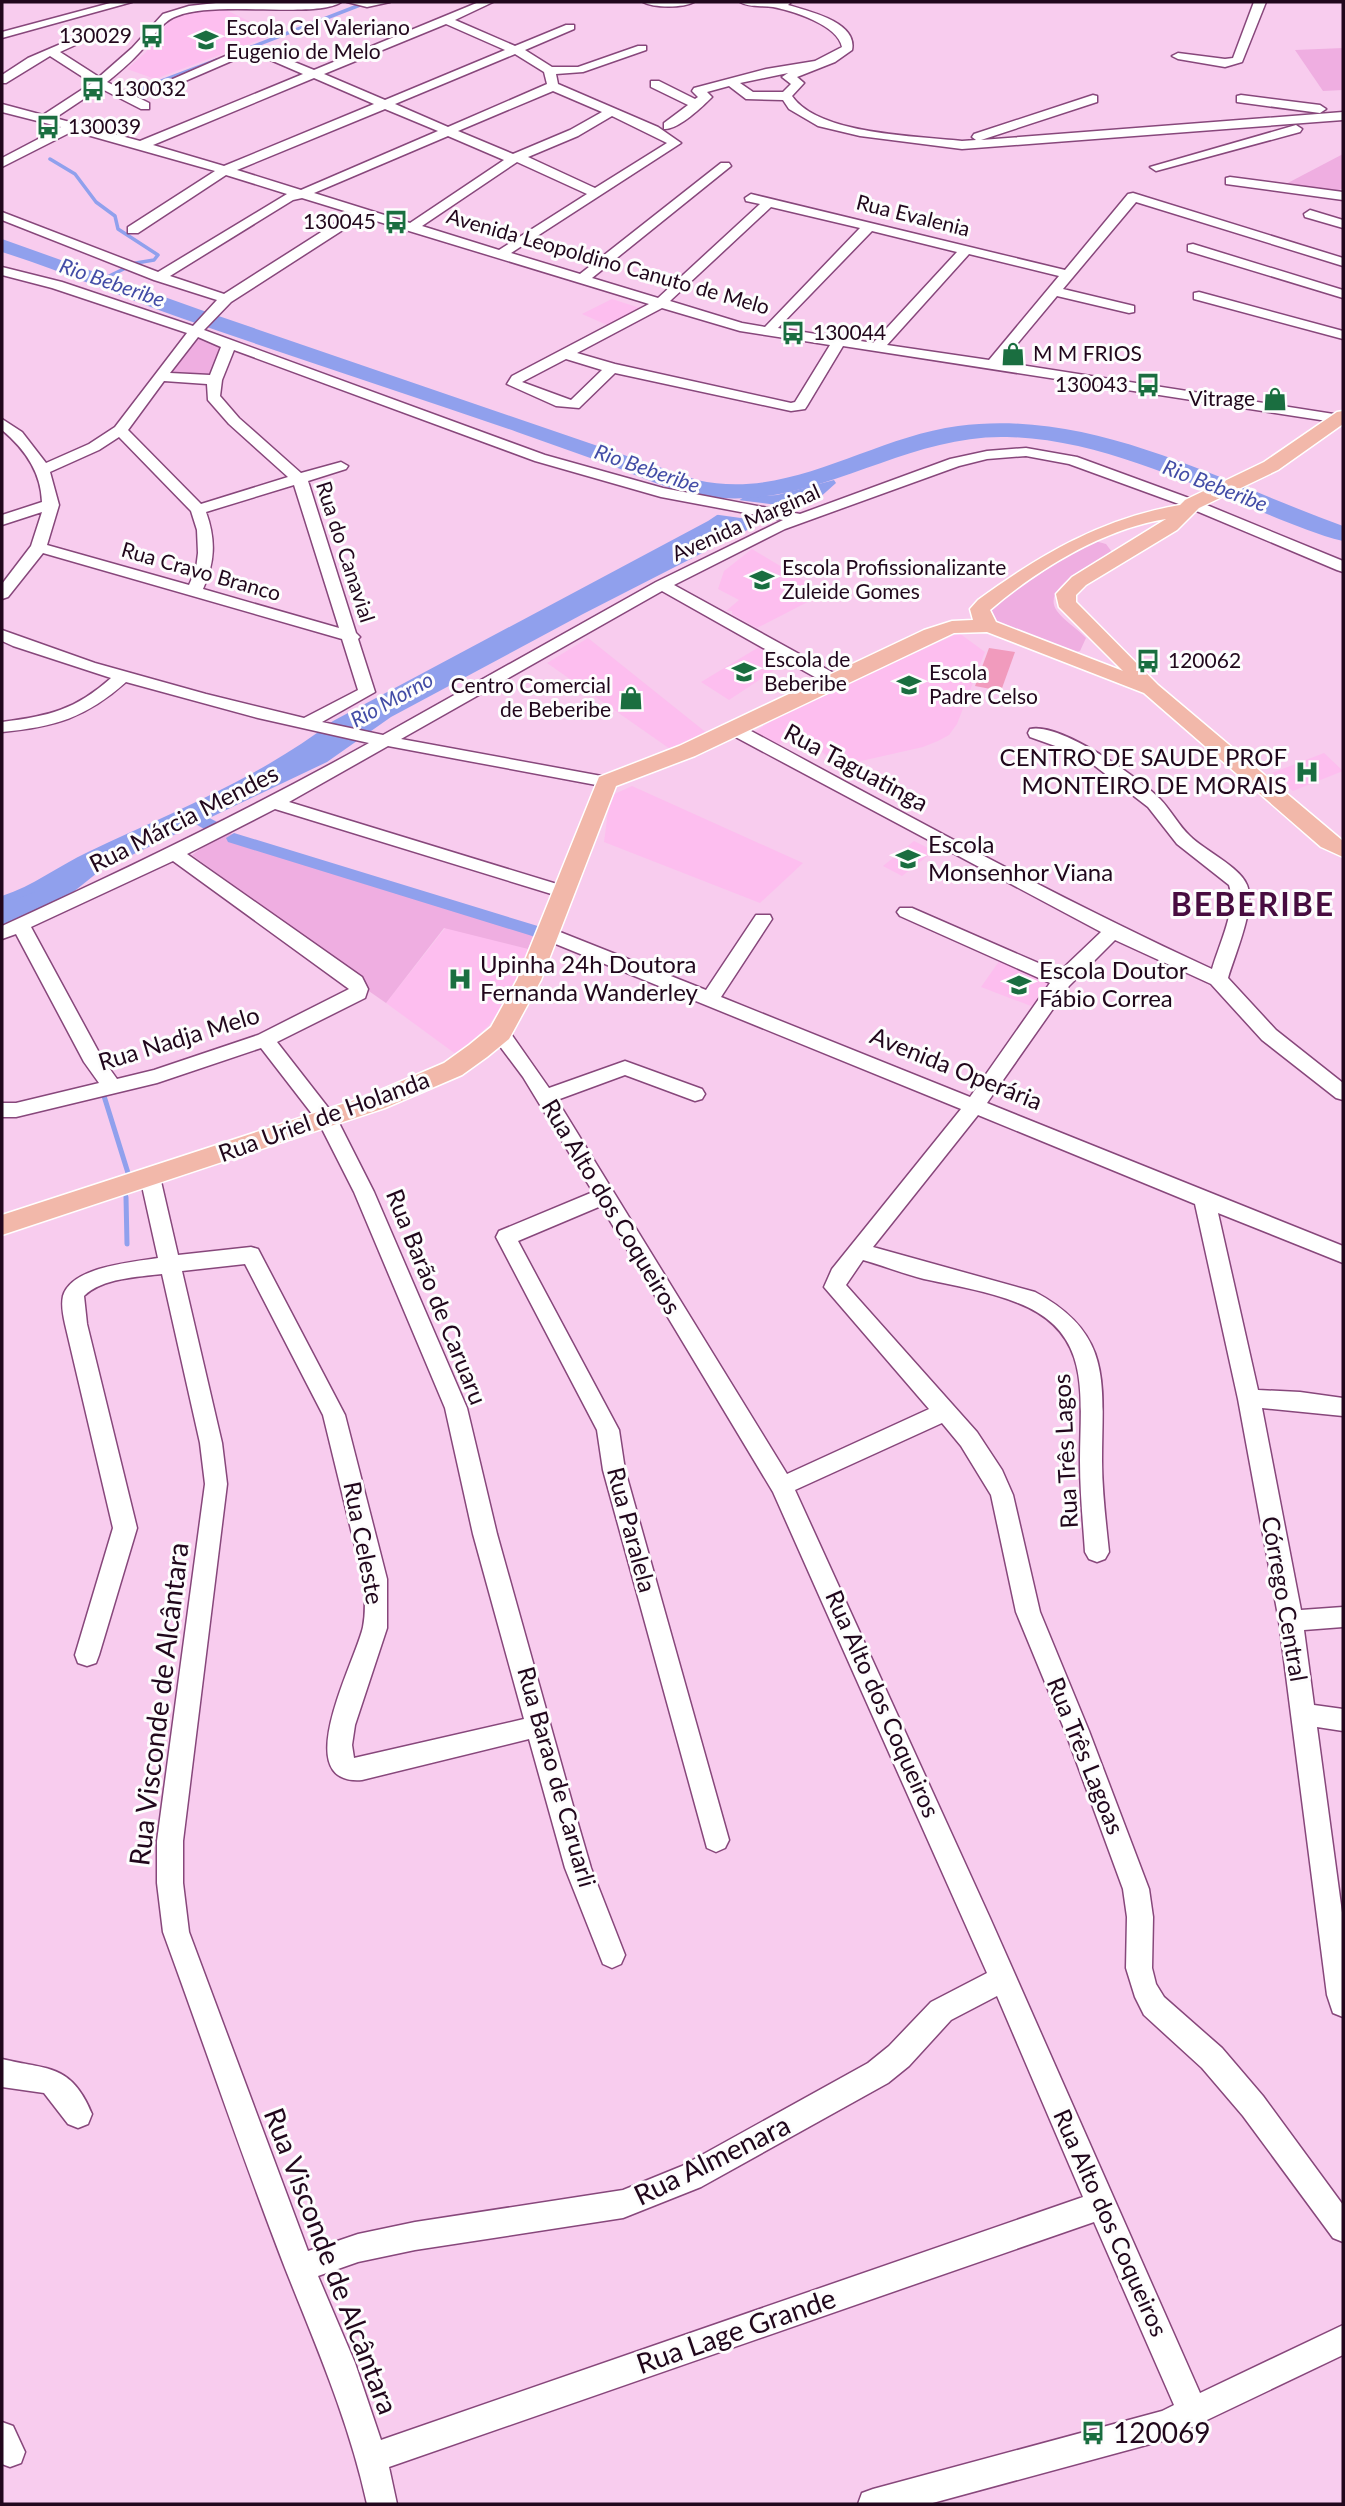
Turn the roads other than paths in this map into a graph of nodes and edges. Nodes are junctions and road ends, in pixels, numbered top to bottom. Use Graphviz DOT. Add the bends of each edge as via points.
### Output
graph roads {
  1 [pos="126,2"];
  2 [pos="335,2"];
  3 [pos="353,2"];
  4 [pos="384,2"];
  5 [pos="488,2"];
  6 [pos="649,2"];
  7 [pos="688,2"];
  8 [pos="746,2"];
  9 [pos="788,2"];
  10 [pos="1260,2"];
  11 [pos="774,4"];
  12 [pos="447,20"];
  13 [pos="9,21"];
  14 [pos="570,27"];
  15 [pos="28,28"];
  16 [pos="91,34"];
  17 [pos="2,36"];
  18 [pos="516,48"];
  19 [pos="642,48"];
  20 [pos="52,52"];
  21 [pos="1178,57"];
  22 [pos="2,61"];
  23 [pos="820,63"];
  24 [pos="20,67"];
  25 [pos="549,71"];
  26 [pos="316,74"];
  27 [pos="2,80"];
  28 [pos="98,82"];
  29 [pos="732,83"];
  30 [pos="655,84"];
  31 [pos="165,85"];
  32 [pos="553,86"];
  33 [pos="786,96"];
  34 [pos="1093,99"];
  35 [pos="1241,99"];
  36 [pos="383,104"];
  37 [pos="697,105"];
  38 [pos="145,106"];
  39 [pos="2,108"];
  40 [pos="610,112"];
  41 [pos="1343,114"];
  42 [pos="46,119"];
  43 [pos="1313,119"];
  44 [pos="668,125"];
  45 [pos="71,127"];
  46 [pos="449,132"];
  47 [pos="986,144"];
  48 [pos="141,145"];
  49 [pos="515,158"];
  50 [pos="2,163"];
  51 [pos="725,166"];
  52 [pos="1156,167"];
  53 [pos="224,171"];
  54 [pos="1230,181"];
  55 [pos="595,193"];
  56 [pos="302,194"];
  57 [pos="1343,196"];
  58 [pos="751,198"];
  59 [pos="769,202"];
  60 [pos="361,212"];
  61 [pos="1311,214"];
  62 [pos="2,216"];
  63 [pos="1343,224"];
  64 [pos="412,227"];
  65 [pos="868,227"];
  66 [pos="133,230"];
  67 [pos="1209,234"];
  68 [pos="1193,248"];
  69 [pos="965,251"];
  70 [pos="1268,253"];
  71 [pos="500,254"];
  72 [pos="1343,262"];
  73 [pos="1252,266"];
  74 [pos="2,271"];
  75 [pos="1067,274"];
  76 [pos="17,276"];
  77 [pos="159,277"];
  78 [pos="1343,277"];
  79 [pos="582,279"];
  80 [pos="2,288"];
  81 [pos="1053,291"];
  82 [pos="1343,295"];
  83 [pos="1199,296"];
  84 [pos="226,299"];
  85 [pos="660,303"];
  86 [pos="1129,309"];
  87 [pos="195,331"];
  88 [pos="767,331"];
  89 [pos="1343,335"];
  90 [pos="225,341"];
  91 [pos="838,343"];
  92 [pos="876,348"];
  93 [pos="566,354"];
  94 [pos="992,365"];
  95 [pos="612,368"];
  96 [pos="161,377"];
  97 [pos="215,380"];
  98 [pos="1342,418"];
  99 [pos="2,423"];
  100 [pos="120,430"];
  101 [pos="341,466"];
  102 [pos="44,469"];
  103 [pos="300,480"];
  104 [pos="1195,504"];
  105 [pos="51,505"];
  106 [pos="198,510"];
  107 [pos="793,517"];
  108 [pos="2,520"];
  109 [pos="1114,525"];
  110 [pos="1146,543"];
  111 [pos="39,547"];
  112 [pos="1343,567"];
  113 [pos="662,585"];
  114 [pos="194,592"];
  115 [pos="2,594"];
  116 [pos="1066,603"];
  117 [pos="989,626"];
  118 [pos="2,635"];
  119 [pos="352,638"];
  120 [pos="1112,647"];
  121 [pos="1075,661"];
  122 [pos="123,676"];
  123 [pos="835,681"];
  124 [pos="1151,690"];
  125 [pos="313,726"];
  126 [pos="2,727"];
  127 [pos="734,729"];
  128 [pos="1036,733"];
  129 [pos="377,738"];
  130 [pos="607,782"];
  131 [pos="274,803"];
  132 [pos="1343,850"];
  133 [pos="174,853"];
  134 [pos="564,892"];
  135 [pos="906,912"];
  136 [pos="763,919"];
  137 [pos="20,925"];
  138 [pos="1113,931"];
  139 [pos="2,933"];
  140 [pos="548,934"];
  141 [pos="1218,979"];
  142 [pos="1062,981"];
  143 [pos="710,999"];
  144 [pos="500,1033"];
  145 [pos="265,1040"];
  146 [pos="111,1085"];
  147 [pos="1343,1093"];
  148 [pos="695,1094"];
  149 [pos="544,1097"];
  150 [pos="975,1105"];
  151 [pos="2,1110"];
  152 [pos="327,1119"];
  153 [pos="150,1177"];
  154 [pos="604,1196"];
  155 [pos="1204,1197"];
  156 [pos="2,1225"];
  157 [pos="860,1251"];
  158 [pos="1343,1255"];
  159 [pos="170,1265"];
  160 [pos="1249,1399"];
  161 [pos="1343,1407"];
  162 [pos="945,1412"];
  163 [pos="782,1486"];
  164 [pos="1097,1552"];
  165 [pos="504,1598"];
  166 [pos="1343,1617"];
  167 [pos="1291,1621"];
  168 [pos="88,1655"];
  169 [pos="1303,1714"];
  170 [pos="1343,1720"];
  171 [pos="539,1726"];
  172 [pos="716,1840"];
  173 [pos="612,1955"];
  174 [pos="1003,1979"];
  175 [pos="1343,2004"];
  176 [pos="2,2073"];
  177 [pos="78,2114"];
  178 [pos="1101,2205"];
  179 [pos="1343,2228"];
  180 [pos="300,2268"];
  181 [pos="1343,2340"];
  182 [pos="1194,2412"];
  183 [pos="372,2458"];
  184 [pos="382,2504"];
  185 [pos="873,2504"];
  1 -- 15 [label="street"];
  2 -- 28 [label="street" via="212,4 180,10 153,27 134,52"];
  3 -- 4 [label="street"];
  5 -- 12 [label="street"];
  6 -- 7 [label="street"];
  8 -- 11 [label="street"];
  9 -- 11 [label="street"];
  10 -- 21 [label="street" via="1238,60 1225,63"];
  11 -- 23 [label="street" via="820,19 846,38 846,52"];
  12 -- 18 [label="street"];
  12 -- 26 [label="street"];
  13 -- 15 [label="street"];
  14 -- 18 [label="street"];
  15 -- 17 [label="street"];
  16 -- 20 [label="street"];
  18 -- 25 [label="street"];
  18 -- 36 [label="street"];
  19 -- 25 [label="street" via="579,70"];
  20 -- 24 [label="street"];
  20 -- 28 [label="street"];
  22 -- 24 [label="street"];
  23 -- 29 [label="street"];
  23 -- 33 [label="street" via="788,77 798,83"];
  24 -- 27 [label="street"];
  25 -- 32 [label="street"];
  26 -- 31 [label="street" via="254,50"];
  26 -- 36 [label="street"];
  26 -- 48 [label="street"];
  28 -- 38 [label="street"];
  28 -- 42 [label="street"];
  29 -- 33 [label="street" via="750,96"];
  29 -- 37 [label="street" via="698,91 706,97"];
  30 -- 37 [label="street"];
  32 -- 40 [label="street"];
  32 -- 46 [label="street"];
  33 -- 47 [label="street" via="793,106 822,123 907,138"];
  34 -- 47 [label="street" via="973,138"];
  35 -- 41 [label="street"];
  36 -- 46 [label="street"];
  36 -- 53 [label="street"];
  37 -- 44 [label="street"];
  39 -- 42 [label="street, Avenida Leopoldino Canuto de Melo"];
  40 -- 49 [label="street"];
  40 -- 55 [label="street" via="672,139 676,145"];
  41 -- 43 [label="street"];
  42 -- 45 [label="street, Avenida Leopoldino Canuto de Melo"];
  43 -- 47 [label="street"];
  43 -- 52 [label="street" via="1309,125"];
  45 -- 48 [label="street, Avenida Leopoldino Canuto de Melo"];
  45 -- 50 [label="street"];
  46 -- 49 [label="street"];
  46 -- 56 [label="street"];
  48 -- 53 [label="street, Avenida Leopoldino Canuto de Melo"];
  49 -- 55 [label="street"];
  49 -- 64 [label="street"];
  51 -- 79 [label="street"];
  53 -- 56 [label="street, Avenida Leopoldino Canuto de Melo"];
  53 -- 66 [label="street"];
  54 -- 57 [label="street"];
  55 -- 71 [label="street"];
  56 -- 60 [label="street, Avenida Leopoldino Canuto de Melo"];
  56 -- 77 [label="street" via="289,197"];
  58 -- 59 [label="street, Rua Evalenia"];
  59 -- 65 [label="street, Rua Evalenia"];
  59 -- 85 [label="street"];
  60 -- 64 [label="street, Avenida Leopoldino Canuto de Melo"];
  60 -- 84 [label="street"];
  61 -- 63 [label="street"];
  62 -- 77 [label="street"];
  64 -- 71 [label="street, Avenida Leopoldino Canuto de Melo"];
  65 -- 69 [label="street, Rua Evalenia"];
  65 -- 88 [label="street"];
  67 -- 70 [label="street"];
  68 -- 73 [label="street"];
  69 -- 75 [label="street, Rua Evalenia"];
  69 -- 92 [label="street"];
  70 -- 73 [label="street"];
  70 -- 78 [label="street"];
  71 -- 79 [label="street, Avenida Leopoldino Canuto de Melo"];
  72 -- 75 [label="street" via="1133,197"];
  73 -- 82 [label="street"];
  74 -- 76 [label="street"];
  75 -- 81 [label="street"];
  76 -- 80 [label="street"];
  76 -- 87 [label="street"];
  77 -- 84 [label="street"];
  79 -- 85 [label="street, Avenida Leopoldino Canuto de Melo"];
  81 -- 86 [label="street"];
  81 -- 94 [label="street"];
  83 -- 89 [label="street"];
  84 -- 87 [label="street"];
  85 -- 88 [label="street, Avenida Leopoldino Canuto de Melo"];
  85 -- 93 [label="street"];
  87 -- 90 [label="street"];
  87 -- 96 [label="street"];
  88 -- 91 [label="street, Avenida Leopoldino Canuto de Melo"];
  90 -- 97 [label="street" via="228,347"];
  90 -- 107 [label="street" via="540,458 650,489"];
  91 -- 92 [label="street, Avenida Leopoldino Canuto de Melo"];
  91 -- 95 [label="street" via="800,406 786,407"];
  92 -- 94 [label="street, Avenida Leopoldino Canuto de Melo"];
  93 -- 95 [label="street"];
  93 -- 95 [label="street" via="514,384 574,405"];
  94 -- 98 [label="street, Avenida Leopoldino Canuto de Melo"];
  96 -- 97 [label="street"];
  96 -- 100 [label="street"];
  97 -- 103 [label="street, Rua do Canavial" via="213,397 219,407"];
  98 -- 104 [label="main road" via="1271,466"];
  99 -- 102 [label="street" via="22,439"];
  100 -- 102 [label="street"];
  100 -- 106 [label="street"];
  101 -- 103 [label="street"];
  102 -- 105 [label="street"];
  103 -- 106 [label="street"];
  103 -- 119 [label="street, Rua do Canavial"];
  104 -- 107 [label="street, Avenida Marginal" via="1072,460 1026,452 955,462"];
  104 -- 109 [label="main road"];
  104 -- 110 [label="main road"];
  104 -- 112 [label="street, Avenida Marginal"];
  105 -- 108 [label="street"];
  105 -- 111 [label="street"];
  106 -- 114 [label="street" via="206,553"];
  107 -- 113 [label="street, Avenida Marginal"];
  109 -- 110 [label="main road" via="1135,526 1142,530"];
  109 -- 117 [label="main road" via="1065,550 985,604 981,617"];
  110 -- 116 [label="main road" via="1070,587"];
  111 -- 114 [label="street, Rua Cravo Branco"];
  111 -- 115 [label="street"];
  113 -- 123 [label="street"];
  113 -- 129 [label="street, Avenida Marginal"];
  114 -- 119 [label="street, Rua Cravo Branco"];
  116 -- 120 [label="main road"];
  117 -- 121 [label="main road"];
  117 -- 123 [label="main road" via="952,627"];
  118 -- 122 [label="street"];
  119 -- 125 [label="street, Rua do Canavial" via="367,692"];
  120 -- 121 [label="main road" via="1103,660"];
  120 -- 124 [label="main road"];
  121 -- 124 [label="main road"];
  122 -- 125 [label="street"];
  122 -- 126 [label="street" via="83,710 64,718"];
  123 -- 127 [label="main road"];
  124 -- 132 [label="main road"];
  125 -- 129 [label="street"];
  127 -- 130 [label="main road"];
  127 -- 138 [label="street, Rua Taguatinga"];
  128 -- 141 [label="street" via="1081,749 1101,762 1154,803 1183,840 1237,882 1239,909"];
  129 -- 130 [label="street"];
  129 -- 131 [label="street, Rua Márcia Mendes"];
  130 -- 134 [label="main road, Rua Uriel de Holanda"];
  131 -- 133 [label="street, Rua Márcia Mendes"];
  131 -- 134 [label="street"];
  133 -- 137 [label="street, Rua Márcia Mendes"];
  133 -- 145 [label="street, Rua Nadja Melo" via="359,989 355,996"];
  134 -- 140 [label="main road, Rua Uriel de Holanda"];
  135 -- 142 [label="street"];
  136 -- 143 [label="street"];
  137 -- 139 [label="street, Rua Márcia Mendes"];
  137 -- 146 [label="street"];
  138 -- 141 [label="street, Rua Taguatinga"];
  138 -- 142 [label="street"];
  140 -- 143 [label="street, Avenida Operária"];
  140 -- 144 [label="main road, Rua Uriel de Holanda"];
  141 -- 147 [label="street, Rua Taguatinga" via="1269,1035"];
  142 -- 150 [label="street"];
  143 -- 150 [label="street, Avenida Operária"];
  144 -- 149 [label="street, Rua Alto dos Coqueiros"];
  144 -- 152 [label="main road, Rua Uriel de Holanda" via="453,1069"];
  145 -- 146 [label="street, Rua Nadja Melo" via="157,1076"];
  145 -- 152 [label="street, Rua Barão de Caruaru"];
  146 -- 151 [label="street, Rua Nadja Melo"];
  148 -- 149 [label="street" via="625,1068"];
  149 -- 154 [label="street, Rua Alto dos Coqueiros"];
  150 -- 155 [label="street, Avenida Operária"];
  150 -- 157 [label="street"];
  152 -- 153 [label="main road, Rua Uriel de Holanda"];
  152 -- 165 [label="street, Rua Barão de Caruaru" via="377,1220 456,1408"];
  153 -- 156 [label="main road, Rua Uriel de Holanda"];
  153 -- 159 [label="street, Rua Visconde de Alcântara"];
  154 -- 163 [label="street, Rua Alto dos Coqueiros"];
  154 -- 172 [label="street, Rua Paralela" via="506,1237 608,1430 614,1470"];
  155 -- 158 [label="street, Avenida Operária"];
  155 -- 160 [label="street, Córrego Central"];
  157 -- 162 [label="street, Rua Três Lagoas" via="839,1275 835,1287"];
  157 -- 164 [label="street, Rua Três Lagos" via="1034,1300 1061,1315 1077,1334 1091,1376"];
  159 -- 168 [label="street" via="91,1280 77,1289 72,1302 125,1528"];
  159 -- 171 [label="street, Rua Celeste" via="251,1255 334,1415 378,1605 372,1640 339,1733 337,1754 344,1768 362,1769"];
  159 -- 180 [label="street, Rua Visconde de Alcântara" via="211,1443 216,1484 170,1841 176,1932"];
  160 -- 161 [label="street"];
  160 -- 167 [label="street, Córrego Central"];
  162 -- 163 [label="street"];
  162 -- 179 [label="street, Rua Três Lagoas" via="969,1439 1002,1495 1028,1612 1136,1889 1144,1988 1154,2006 1212,2058 1253,2106"];
  163 -- 174 [label="street, Rua Alto dos Coqueiros"];
  165 -- 171 [label="street, Rua Barao de Caruarli"];
  166 -- 167 [label="street"];
  167 -- 169 [label="street, Córrego Central"];
  169 -- 170 [label="street"];
  169 -- 175 [label="street, Córrego Central"];
  171 -- 173 [label="street, Rua Barao de Caruarli" via="578,1868"];
  174 -- 178 [label="street, Rua Alto dos Coqueiros"];
  174 -- 180 [label="street, Rua Almenara" via="941,2011 878,2073 691,2177 623,2204 415,2236 358,2248"];
  176 -- 177 [label="street" via="52,2082 61,2087"];
  178 -- 182 [label="street, Rua Alto dos Coqueiros"];
  178 -- 183 [label="street, Rua Lage Grande"];
  180 -- 183 [label="street, Rua Visconde de Alcântara" via="340,2363"];
  181 -- 182 [label="street"];
  182 -- 185 [label="street" via="1165,2425"];
  183 -- 184 [label="street, Rua Visconde de Alcântara"];
}
